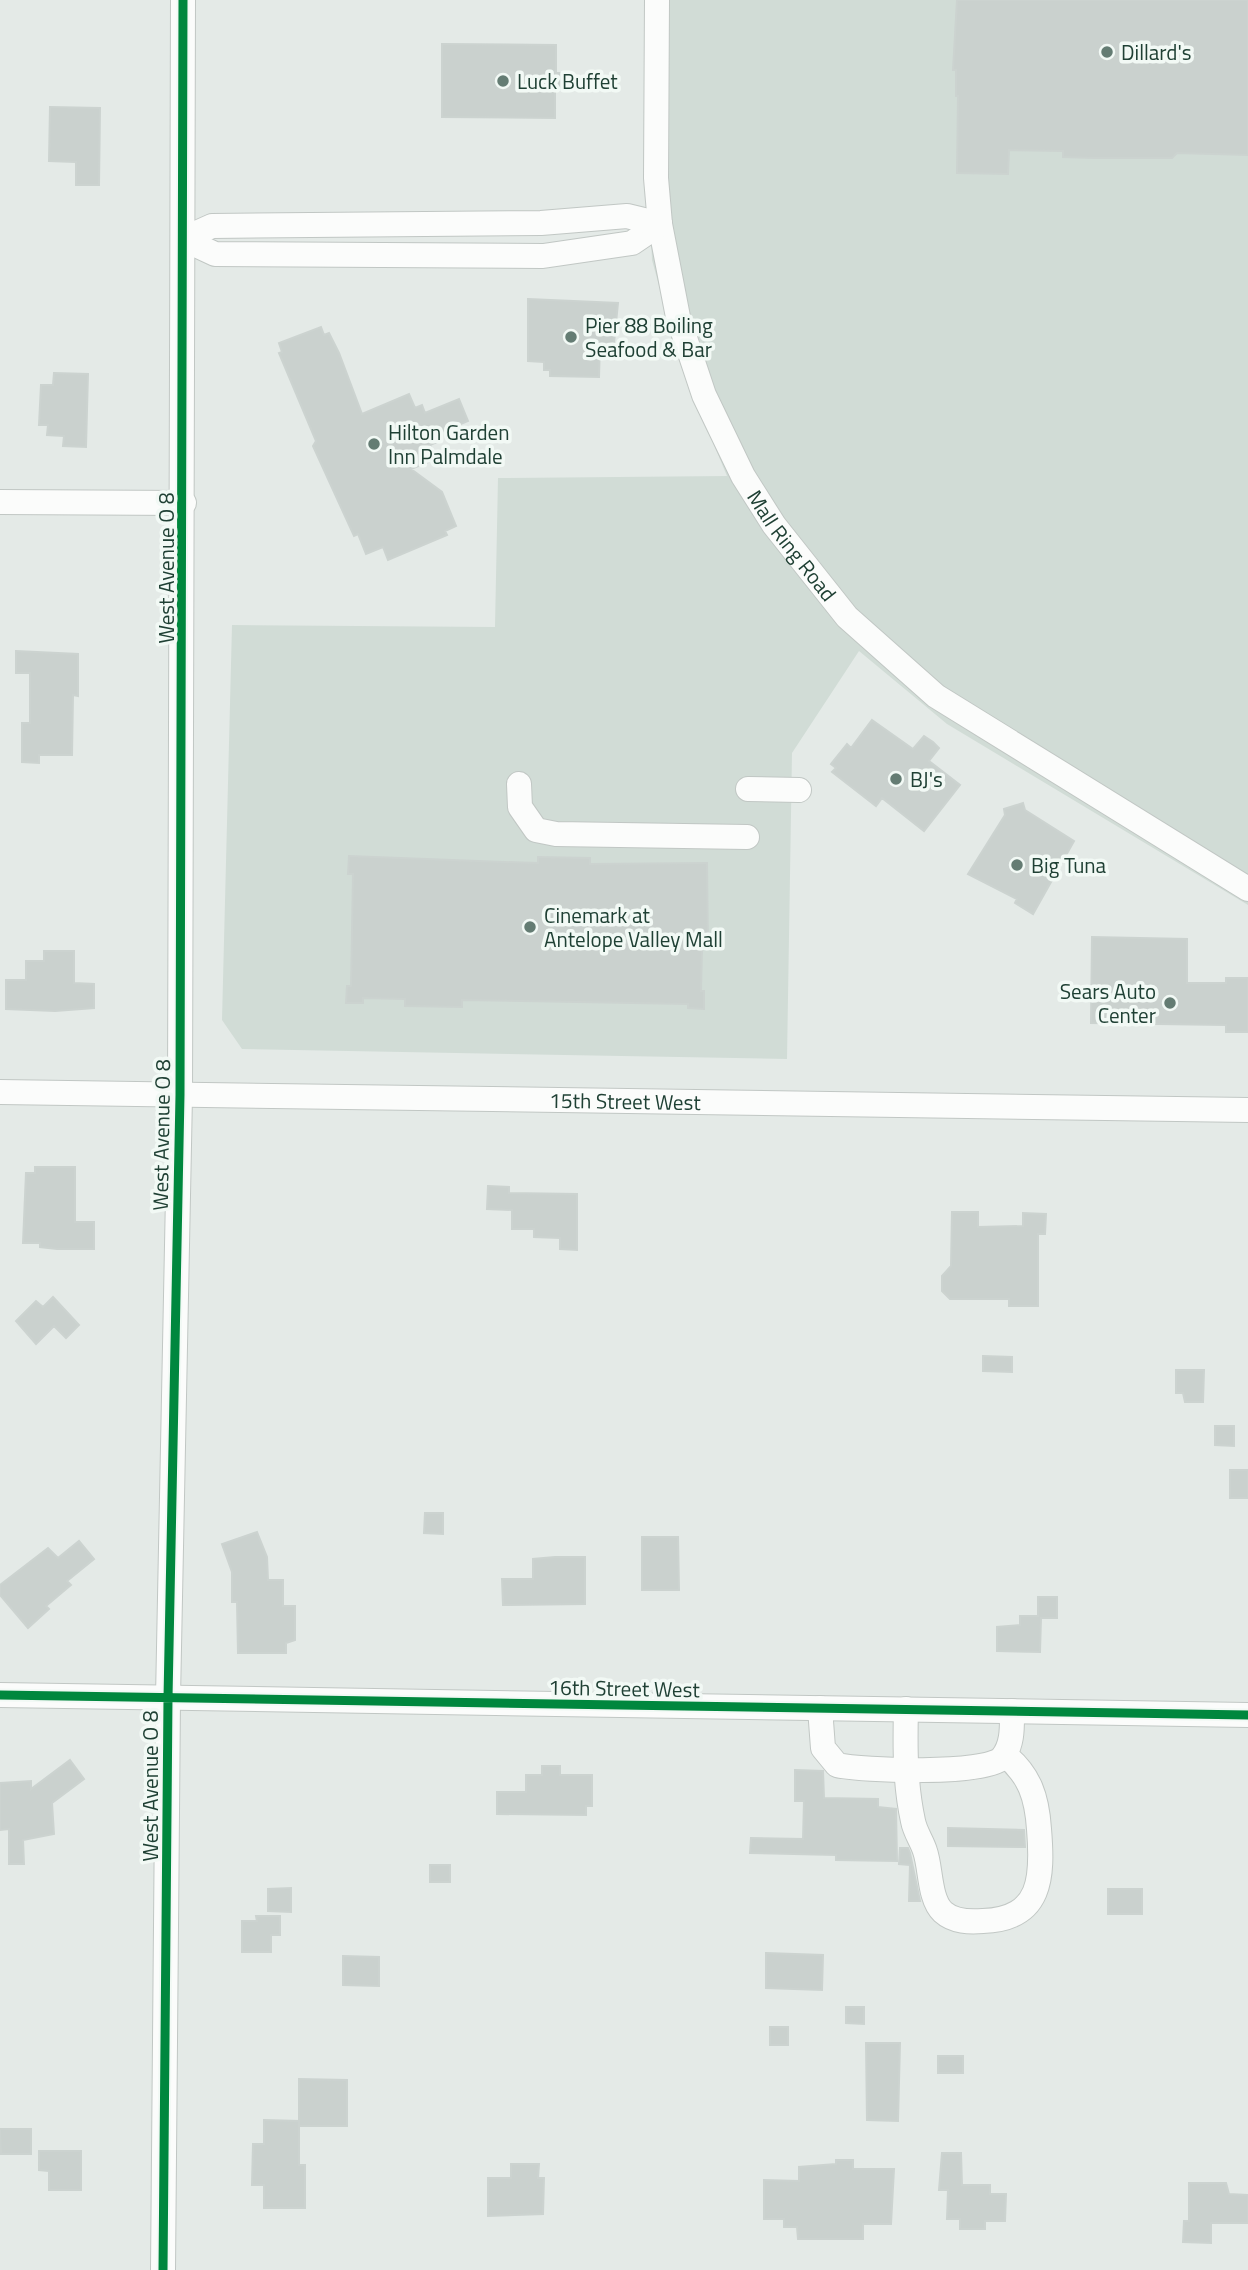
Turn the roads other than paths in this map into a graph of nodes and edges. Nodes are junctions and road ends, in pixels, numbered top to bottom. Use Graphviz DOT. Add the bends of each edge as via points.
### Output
graph roads {
  1 [pos="183,0"];
  2 [pos="657,0"];
  3 [pos="660,224"];
  4 [pos="183,239"];
  5 [pos="0,502"];
  6 [pos="184,503"];
  7 [pos="519,784"];
  8 [pos="748,789"];
  9 [pos="799,790"];
  10 [pos="747,837"];
  11 [pos="1248,889"];
  12 [pos="0,1092"];
  13 [pos="180,1095"];
  14 [pos="1248,1110"];
  15 [pos="0,1695"];
  16 [pos="168,1698"];
  17 [pos="820,1708"];
  18 [pos="906,1710"];
  19 [pos="1012,1711"];
  20 [pos="1248,1716"];
  21 [pos="1004,1755"];
  22 [pos="905,1768"];
  23 [pos="163,2270"];
  1 -- 4 [label="street, West Avenue O 8"];
  2 -- 3 [label="street, Mall Ring Road"];
  3 -- 4 [label="street" via="632,243 543,256 215,254"];
  3 -- 11 [label="street, Mall Ring Road" via="678,317 704,396 743,476 774,525 847,617 936,696"];
  4 -- 6 [label="street, West Avenue O 8"];
  5 -- 6 [label="street"];
  6 -- 13 [label="street, West Avenue O 8"];
  7 -- 10 [label="street" via="520,807 536,830"];
  8 -- 9 [label="street"];
  12 -- 13 [label="street, 15th Street West"];
  13 -- 14 [label="street, 15th Street West"];
  13 -- 16 [label="street, West Avenue O 8"];
  15 -- 16 [label="street, 16th Street West"];
  16 -- 17 [label="street, 16th Street West"];
  16 -- 23 [label="street, West Avenue O 8"];
  17 -- 18 [label="street, 16th Street West"];
  17 -- 22 [label="street" via="823,1748 837,1765"];
  18 -- 19 [label="street, 16th Street West"];
  18 -- 22 [label="street"];
  19 -- 20 [label="street, 16th Street West"];
  19 -- 21 [label="street" via="1011,1741"];
  21 -- 22 [label="street" via="983,1768"];
  21 -- 22 [label="street" via="1030,1785 1038,1813 1040,1861 1040,1879 1032,1899 1019,1915 1004,1920 963,1921 941,1911 913,1821"];
}
